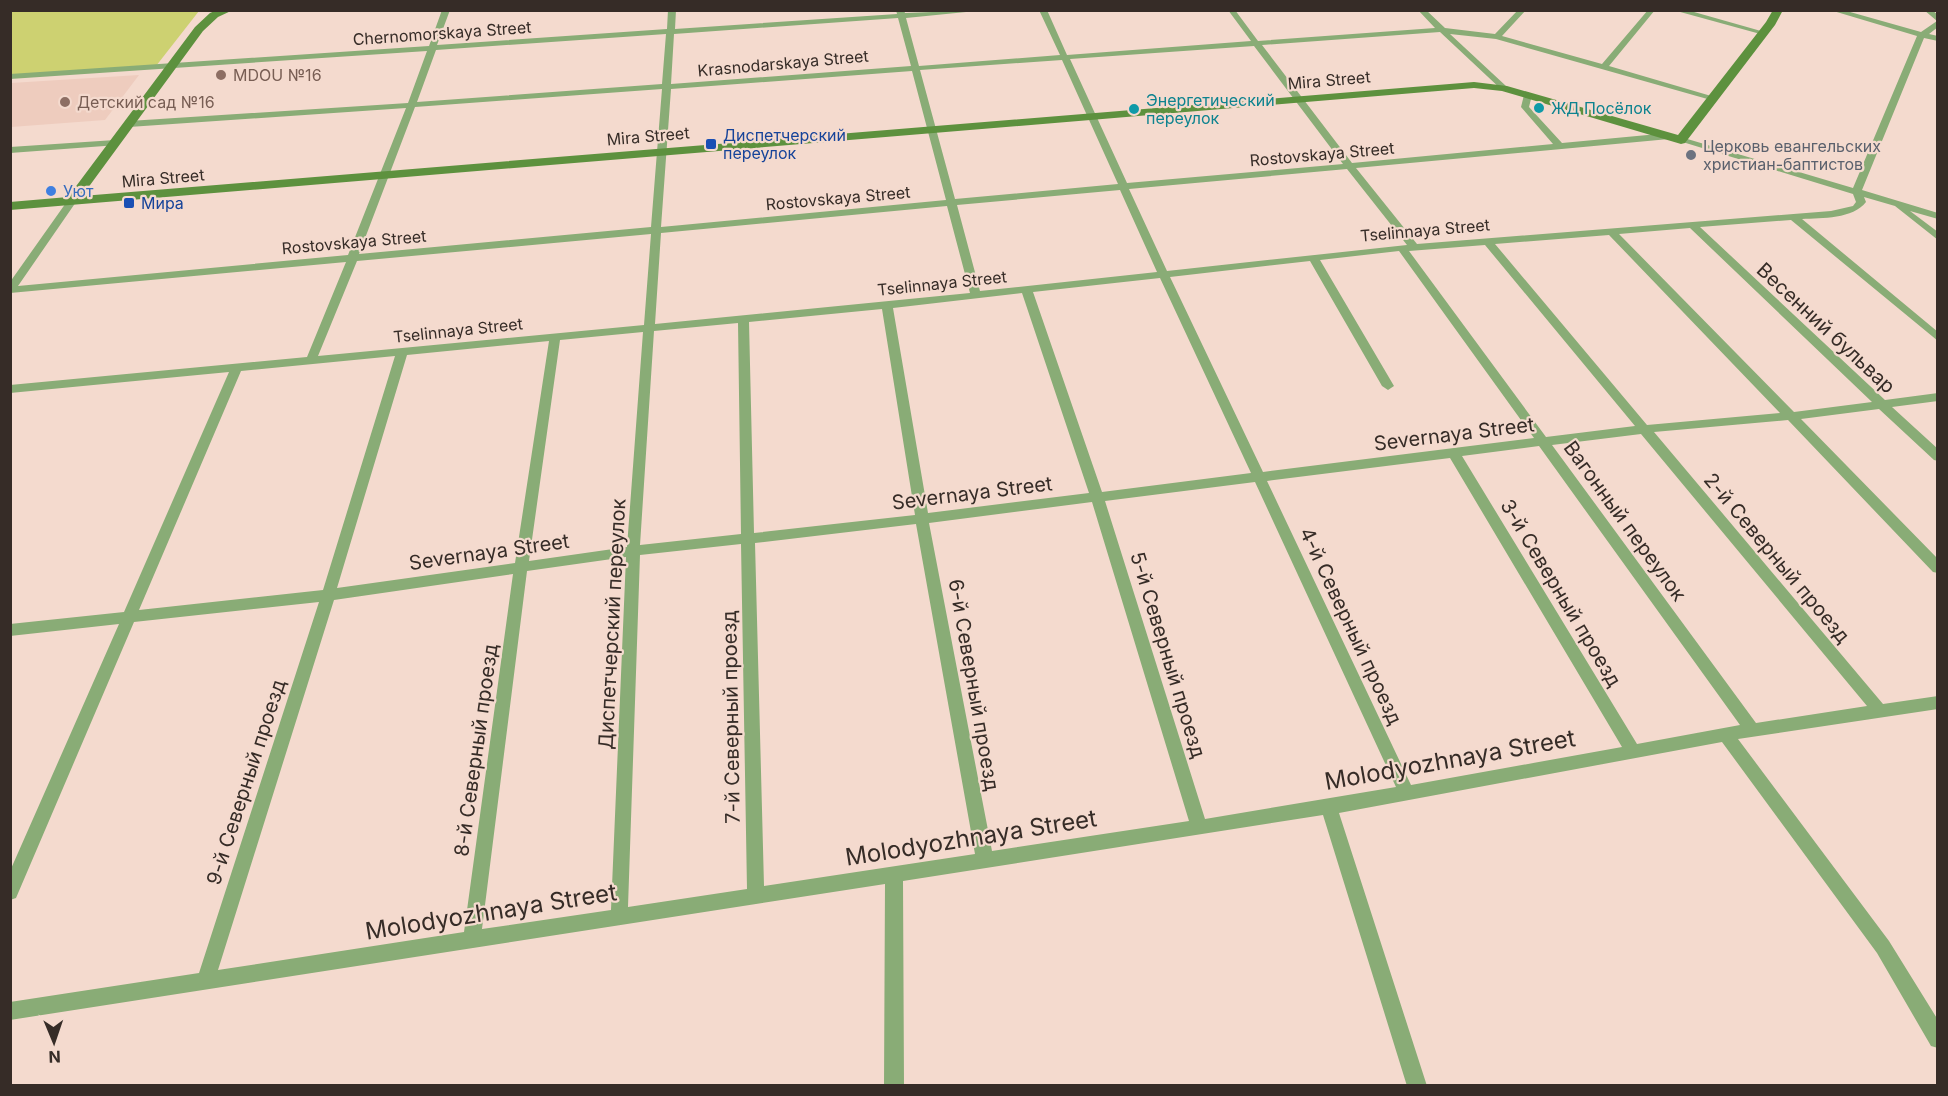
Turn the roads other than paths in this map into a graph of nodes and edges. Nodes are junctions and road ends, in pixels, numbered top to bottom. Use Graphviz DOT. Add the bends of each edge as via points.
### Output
graph roads {
  1 [pos="228,10"];
  2 [pos="446,10"];
  3 [pos="672,10"];
  4 [pos="983,10"];
  5 [pos="1043,10"];
  6 [pos="1231,10"];
  7 [pos="1421,10"];
  8 [pos="1523,10"];
  9 [pos="1652,10"];
  10 [pos="1676,10"];
  11 [pos="1778,10"];
  12 [pos="1833,10"];
  13 [pos="1927,10"];
  14 [pos="901,13"];
  15 [pos="1938,21"];
  16 [pos="1440,30"];
  17 [pos="669,32"];
  18 [pos="1764,33"];
  19 [pos="1922,36"];
  20 [pos="1497,37"];
  21 [pos="1938,39"];
  22 [pos="1254,42"];
  23 [pos="433,48"];
  24 [pos="1066,58"];
  25 [pos="171,67"];
  26 [pos="915,67"];
  27 [pos="1604,68"];
  28 [pos="10,77"];
  29 [pos="665,87"];
  30 [pos="1503,87"];
  31 [pos="1528,95"];
  32 [pos="1714,98"];
  33 [pos="1297,99"];
  34 [pos="412,105"];
  35 [pos="1092,117"];
  36 [pos="129,124"];
  37 [pos="934,130"];
  38 [pos="1675,138"];
  39 [pos="115,143"];
  40 [pos="1560,146"];
  41 [pos="10,150"];
  42 [pos="664,151"];
  43 [pos="1350,167"];
  44 [pos="386,176"];
  45 [pos="1123,187"];
  46 [pos="1857,191"];
  47 [pos="1890,201"];
  48 [pos="71,202"];
  49 [pos="952,203"];
  50 [pos="10,206"];
  51 [pos="1938,216"];
  52 [pos="1794,218"];
  53 [pos="1691,224"];
  54 [pos="655,230"];
  55 [pos="1611,231"];
  56 [pos="1938,237"];
  57 [pos="1487,241"];
  58 [pos="1408,247"];
  59 [pos="353,257"];
  60 [pos="1313,257"];
  61 [pos="1163,273"];
  62 [pos="10,290"];
  63 [pos="1027,291"];
  64 [pos="976,296"];
  65 [pos="887,305"];
  66 [pos="743,320"];
  67 [pos="648,329"];
  68 [pos="555,337"];
  69 [pos="1938,338"];
  70 [pos="402,352"];
  71 [pos="311,360"];
  72 [pos="237,367"];
  73 [pos="1388,386"];
  74 [pos="10,389"];
  75 [pos="1938,397"];
  76 [pos="1880,404"];
  77 [pos="1792,416"];
  78 [pos="1644,429"];
  79 [pos="1545,443"];
  80 [pos="1454,454"];
  81 [pos="1938,457"];
  82 [pos="1259,476"];
  83 [pos="1097,497"];
  84 [pos="922,519"];
  85 [pos="748,537"];
  86 [pos="633,551"];
  87 [pos="521,567"];
  88 [pos="1938,568"];
  89 [pos="328,595"];
  90 [pos="128,618"];
  91 [pos="10,630"];
  92 [pos="1938,702"];
  93 [pos="1880,711"];
  94 [pos="1752,730"];
  95 [pos="1726,736"];
  96 [pos="1633,752"];
  97 [pos="1407,793"];
  98 [pos="1329,807"];
  99 [pos="1199,826"];
  100 [pos="985,860"];
  101 [pos="894,875"];
  102 [pos="10,892"];
  103 [pos="756,895"];
  104 [pos="619,917"];
  105 [pos="472,938"];
  106 [pos="204,981"];
  107 [pos="10,1011"];
  108 [pos="1938,1039"];
  109 [pos="894,1086"];
  110 [pos="1417,1086"];
  1 -- 25 [label="street" via="206,22"];
  2 -- 23 [label="street"];
  3 -- 17 [label="street, Диспетчерский переулок"];
  4 -- 14 [label="street, Chernomorskaya Street"];
  5 -- 24 [label="street"];
  6 -- 22 [label="street, Вагонный переулок"];
  7 -- 16 [label="street"];
  8 -- 20 [label="street"];
  9 -- 27 [label="street"];
  10 -- 18 [label="street"];
  11 -- 18 [label="street"];
  12 -- 19 [label="street"];
  13 -- 15 [label="street"];
  14 -- 17 [label="street, Chernomorskaya Street"];
  14 -- 26 [label="street"];
  15 -- 19 [label="street"];
  16 -- 20 [label="street, Krasnodarskaya Street"];
  16 -- 22 [label="street, Krasnodarskaya Street"];
  16 -- 30 [label="street"];
  17 -- 23 [label="street, Chernomorskaya Street"];
  17 -- 29 [label="street, Диспетчерский переулок"];
  18 -- 32 [label="street"];
  19 -- 21 [label="street"];
  19 -- 46 [label="street"];
  20 -- 27 [label="street, Krasnodarskaya Street"];
  22 -- 24 [label="street, Krasnodarskaya Street"];
  22 -- 33 [label="street, Вагонный переулок"];
  23 -- 25 [label="street, Chernomorskaya Street"];
  23 -- 34 [label="street"];
  24 -- 26 [label="street, Krasnodarskaya Street"];
  24 -- 35 [label="street"];
  25 -- 28 [label="street, Chernomorskaya Street"];
  25 -- 36 [label="street"];
  26 -- 29 [label="street, Krasnodarskaya Street"];
  26 -- 37 [label="street"];
  27 -- 32 [label="street, Krasnodarskaya Street"];
  29 -- 34 [label="street, Krasnodarskaya Street"];
  29 -- 42 [label="street, Диспетчерский переулок"];
  30 -- 31 [label="street, Mira Street"];
  30 -- 33 [label="street, Mira Street" via="1474,85"];
  31 -- 38 [label="street, Mira Street"];
  31 -- 40 [label="street" via="1525,106"];
  32 -- 38 [label="street"];
  33 -- 35 [label="street, Mira Street"];
  33 -- 43 [label="street, Вагонный переулок"];
  34 -- 36 [label="street, Krasnodarskaya Street"];
  34 -- 44 [label="street"];
  35 -- 37 [label="street, Mira Street"];
  35 -- 45 [label="street"];
  36 -- 39 [label="street"];
  37 -- 42 [label="street, Mira Street"];
  37 -- 49 [label="street"];
  38 -- 40 [label="street, Rostovskaya Street"];
  38 -- 46 [label="street"];
  39 -- 41 [label="street"];
  39 -- 48 [label="street"];
  40 -- 43 [label="street, Rostovskaya Street"];
  42 -- 44 [label="street, Mira Street"];
  42 -- 54 [label="street, Диспетчерский переулок"];
  43 -- 45 [label="street, Rostovskaya Street"];
  43 -- 58 [label="street, Вагонный переулок"];
  44 -- 48 [label="street, Mira Street"];
  44 -- 59 [label="street"];
  45 -- 49 [label="street, Rostovskaya Street"];
  45 -- 61 [label="street"];
  46 -- 47 [label="street"];
  46 -- 52 [label="street, Tselinnaya Street" via="1861,202 1856,208"];
  47 -- 51 [label="street"];
  47 -- 56 [label="street"];
  48 -- 50 [label="street, Mira Street"];
  48 -- 62 [label="street"];
  49 -- 54 [label="street, Rostovskaya Street"];
  49 -- 64 [label="street"];
  52 -- 53 [label="street, Tselinnaya Street"];
  52 -- 69 [label="street"];
  53 -- 55 [label="street, Tselinnaya Street"];
  53 -- 76 [label="street, Весенний бульвар"];
  54 -- 59 [label="street, Rostovskaya Street"];
  54 -- 67 [label="street, Диспетчерский переулок"];
  55 -- 57 [label="street, Tselinnaya Street"];
  55 -- 77 [label="street"];
  57 -- 58 [label="street, Tselinnaya Street"];
  57 -- 78 [label="street, 2-й Северный проезд"];
  58 -- 60 [label="street, Tselinnaya Street"];
  58 -- 79 [label="street, Вагонный переулок"];
  59 -- 62 [label="street, Rostovskaya Street"];
  59 -- 71 [label="street"];
  60 -- 61 [label="street, Tselinnaya Street"];
  60 -- 73 [label="street"];
  61 -- 63 [label="street, Tselinnaya Street"];
  61 -- 82 [label="street, 4-й Северный проезд"];
  63 -- 64 [label="street, Tselinnaya Street"];
  63 -- 83 [label="street, 5-й Северный проезд"];
  64 -- 65 [label="street, Tselinnaya Street"];
  65 -- 66 [label="street, Tselinnaya Street"];
  65 -- 84 [label="street, 6-й Северный проезд"];
  66 -- 67 [label="street, Tselinnaya Street"];
  66 -- 85 [label="street, 7-й Северный проезд"];
  67 -- 68 [label="street, Tselinnaya Street"];
  67 -- 86 [label="street, Диспетчерский переулок"];
  68 -- 70 [label="street, Tselinnaya Street"];
  68 -- 87 [label="street, 8-й Северный проезд"];
  70 -- 71 [label="street, Tselinnaya Street"];
  70 -- 89 [label="street, 9-й Северный проезд"];
  71 -- 72 [label="street, Tselinnaya Street"];
  72 -- 74 [label="street, Tselinnaya Street"];
  72 -- 90 [label="street"];
  75 -- 76 [label="street, Severnaya Street"];
  76 -- 77 [label="street, Severnaya Street"];
  76 -- 81 [label="street, Весенний бульвар"];
  77 -- 78 [label="street, Severnaya Street"];
  77 -- 88 [label="street"];
  78 -- 79 [label="street, Severnaya Street"];
  78 -- 93 [label="street, 2-й Северный проезд"];
  79 -- 80 [label="street, Severnaya Street"];
  79 -- 94 [label="street, Вагонный переулок"];
  80 -- 82 [label="street, Severnaya Street"];
  80 -- 96 [label="street, 3-й Северный проезд"];
  82 -- 83 [label="street, Severnaya Street"];
  82 -- 97 [label="street, 4-й Северный проезд"];
  83 -- 84 [label="street, Severnaya Street"];
  83 -- 99 [label="street, 5-й Северный проезд"];
  84 -- 85 [label="street, Severnaya Street"];
  84 -- 100 [label="street, 6-й Северный проезд"];
  85 -- 86 [label="street, Severnaya Street"];
  85 -- 103 [label="street, 7-й Северный проезд"];
  86 -- 87 [label="street, Severnaya Street"];
  86 -- 104 [label="street, Диспетчерский переулок"];
  87 -- 89 [label="street, Severnaya Street"];
  87 -- 105 [label="street, 8-й Северный проезд"];
  89 -- 90 [label="street, Severnaya Street"];
  89 -- 106 [label="street, 9-й Северный проезд"];
  90 -- 91 [label="street, Severnaya Street"];
  90 -- 102 [label="street"];
  92 -- 93 [label="street, Molodyozhnaya Street"];
  93 -- 94 [label="street, Molodyozhnaya Street"];
  94 -- 95 [label="street, Molodyozhnaya Street"];
  95 -- 96 [label="street, Molodyozhnaya Street"];
  95 -- 108 [label="street" via="1883,947"];
  96 -- 97 [label="street, Molodyozhnaya Street"];
  97 -- 98 [label="street, Molodyozhnaya Street"];
  98 -- 99 [label="street, Molodyozhnaya Street"];
  98 -- 110 [label="street"];
  99 -- 100 [label="street, Molodyozhnaya Street"];
  100 -- 101 [label="street, Molodyozhnaya Street"];
  101 -- 103 [label="street, Molodyozhnaya Street"];
  101 -- 109 [label="street"];
  103 -- 104 [label="street, Molodyozhnaya Street"];
  104 -- 105 [label="street, Molodyozhnaya Street"];
  105 -- 106 [label="street, Molodyozhnaya Street"];
  106 -- 107 [label="street, Molodyozhnaya Street"];
}
